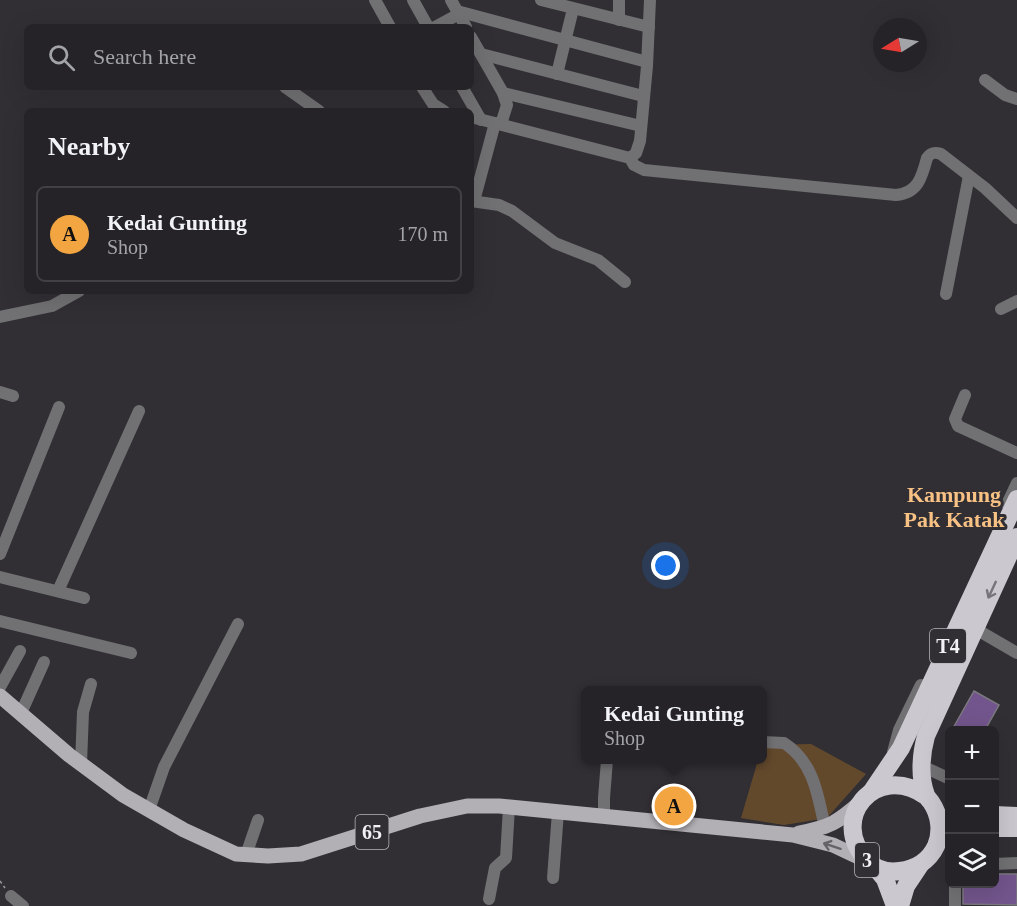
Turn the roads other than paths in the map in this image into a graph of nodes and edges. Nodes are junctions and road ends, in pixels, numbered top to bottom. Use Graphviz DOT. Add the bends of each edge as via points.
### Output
graph roads {
  1 [pos="375,0"];
  2 [pos="413,0"];
  3 [pos="619,0"];
  4 [pos="650,0"];
  5 [pos="548,1"];
  6 [pos="577,6"];
  7 [pos="456,8"];
  8 [pos="619,20"];
  9 [pos="388,24"];
  10 [pos="426,24"];
  11 [pos="438,24"];
  12 [pos="464,24"];
  13 [pos="649,27"];
  14 [pos="566,39"];
  15 [pos="474,42"];
  16 [pos="481,54"];
  17 [pos="647,62"];
  18 [pos="557,74"];
  19 [pos="985,80"];
  20 [pos="289,90"];
  21 [pos="424,90"];
  22 [pos="463,90"];
  23 [pos="503,93"];
  24 [pos="643,96"];
  25 [pos="1017,99"];
  26 [pos="315,108"];
  27 [pos="439,108"];
  28 [pos="471,108"];
  29 [pos="476,118"];
  30 [pos="498,124"];
  31 [pos="640,126"];
  32 [pos="630,158"];
  33 [pos="969,176"];
  34 [pos="474,198"];
  35 [pos="474,201"];
  36 [pos="1017,218"];
  37 [pos="625,282"];
  38 [pos="74,294"];
  39 [pos="946,294"];
  40 [pos="1017,301"];
  41 [pos="1001,309"];
  42 [pos="0,317"];
  43 [pos="0,392"];
  44 [pos="965,395"];
  45 [pos="13,396"];
  46 [pos="59,406"];
  47 [pos="139,411"];
  48 [pos="1017,453"];
  49 [pos="1017,483"];
  50 [pos="1017,499"];
  51 [pos="1017,537"];
  52 [pos="0,554"];
  53 [pos="0,577"];
  54 [pos="58,591"];
  55 [pos="84,598"];
  56 [pos="0,621"];
  57 [pos="238,624"];
  58 [pos="974,628"];
  59 [pos="20,651"];
  60 [pos="131,653"];
  61 [pos="1017,653"];
  62 [pos="44,662"];
  63 [pos="91,684"];
  64 [pos="0,687"];
  65 [pos="0,696"];
  66 [pos="21,714"];
  67 [pos="767,742"];
  68 [pos="891,762"];
  69 [pos="81,764"];
  70 [pos="606,764"];
  71 [pos="922,766"];
  72 [pos="945,778"];
  73 [pos="866,797"];
  74 [pos="929,799"];
  75 [pos="509,807"];
  76 [pos="945,807"];
  77 [pos="149,810"];
  78 [pos="558,812"];
  79 [pos="999,815"];
  80 [pos="604,816"];
  81 [pos="1017,816"];
  82 [pos="258,820"];
  83 [pos="825,828"];
  84 [pos="999,828"];
  85 [pos="1017,828"];
  86 [pos="793,835"];
  87 [pos="943,841"];
  88 [pos="246,855"];
  89 [pos="1017,863"];
  90 [pos="999,864"];
  91 [pos="872,865"];
  92 [pos="920,865"];
  93 [pos="553,878"];
  94 [pos="955,888"];
  95 [pos="11,896"];
  96 [pos="489,898"];
  97 [pos="23,906"];
  98 [pos="895,906"];
  99 [pos="900,906"];
  100 [pos="955,906"];
  1 -- 9 [label="street"];
  2 -- 10 [label="street"];
  3 -- 8 [label="street"];
  4 -- 13 [label="street"];
  5 -- 6 [label="street"];
  6 -- 8 [label="street"];
  6 -- 14 [label="street"];
  7 -- 11 [label="street"];
  7 -- 12 [label="street"];
  7 -- 14 [label="street"];
  8 -- 13 [label="street"];
  13 -- 17 [label="street"];
  14 -- 17 [label="street"];
  14 -- 18 [label="street"];
  15 -- 16 [label="street"];
  16 -- 18 [label="street"];
  16 -- 23 [label="street"];
  17 -- 24 [label="street"];
  18 -- 24 [label="street"];
  19 -- 25 [label="street"];
  20 -- 26 [label="street"];
  21 -- 27 [label="street"];
  22 -- 28 [label="street"];
  23 -- 30 [label="street" via="507,105"];
  23 -- 31 [label="street"];
  24 -- 31 [label="street"];
  29 -- 30 [label="street"];
  30 -- 32 [label="street"];
  30 -- 34 [label="street"];
  31 -- 32 [label="street" via="638,147"];
  32 -- 33 [label="street" via="645,170 896,195 906,193 920,182 927,158 933,153 941,154"];
  33 -- 36 [label="street"];
  33 -- 39 [label="street"];
  35 -- 37 [label="street" via="512,211 555,243 598,260"];
  38 -- 42 [label="street" via="52,306"];
  40 -- 41 [label="street"];
  43 -- 45 [label="street"];
  44 -- 48 [label="street" via="955,419 958,426"];
  46 -- 52 [label="street"];
  47 -- 54 [label="street"];
  49 -- 68 [label="street" via="899,730"];
  50 -- 68 [label="highway, T4"];
  51 -- 58 [label="highway, T4, one-way"];
  53 -- 54 [label="street"];
  54 -- 55 [label="street"];
  56 -- 60 [label="street"];
  57 -- 77 [label="street" via="164,767"];
  58 -- 61 [label="street"];
  58 -- 71 [label="highway, T4" via="926,736"];
  59 -- 64 [label="street"];
  62 -- 66 [label="street"];
  63 -- 69 [label="street" via="83,712"];
  65 -- 66 [label="main road, 65"];
  66 -- 69 [label="main road, 65"];
  67 -- 83 [label="street" via="784,743 808,765"];
  68 -- 73 [label="highway, T4"];
  69 -- 77 [label="main road, 65"];
  70 -- 80 [label="street"];
  71 -- 72 [label="street"];
  71 -- 74 [label="highway, T4"];
  73 -- 74 [label="highway" via="886,785 900,784"];
  73 -- 83 [label="main road, 65"];
  73 -- 91 [label="highway, 3" via="855,814 853,834 860,852"];
  74 -- 76 [label="highway"];
  74 -- 87 [label="highway, 3"];
  75 -- 78 [label="main road, 65"];
  75 -- 88 [label="main road, 65" via="467,806 420,816 301,854"];
  75 -- 96 [label="street" via="506,858 495,868"];
  77 -- 88 [label="main road, 65" via="211,844"];
  78 -- 80 [label="main road, 65"];
  78 -- 93 [label="street"];
  79 -- 81 [label="highway"];
  80 -- 86 [label="main road, 65"];
  82 -- 88 [label="street"];
  83 -- 86 [label="main road, 65"];
  84 -- 85 [label="highway"];
  91 -- 86 [label="main road, 65, one-way" via="833,845"];
  87 -- 92 [label="highway, 3"];
  89 -- 90 [label="street"];
  91 -- 92 [label="highway, 3" via="890,873"];
  91 -- 98 [label="highway, 3" via="885,879"];
  92 -- 99 [label="highway, 3" via="906,886"];
  94 -- 100 [label="street"];
  95 -- 97 [label="street"];
}
